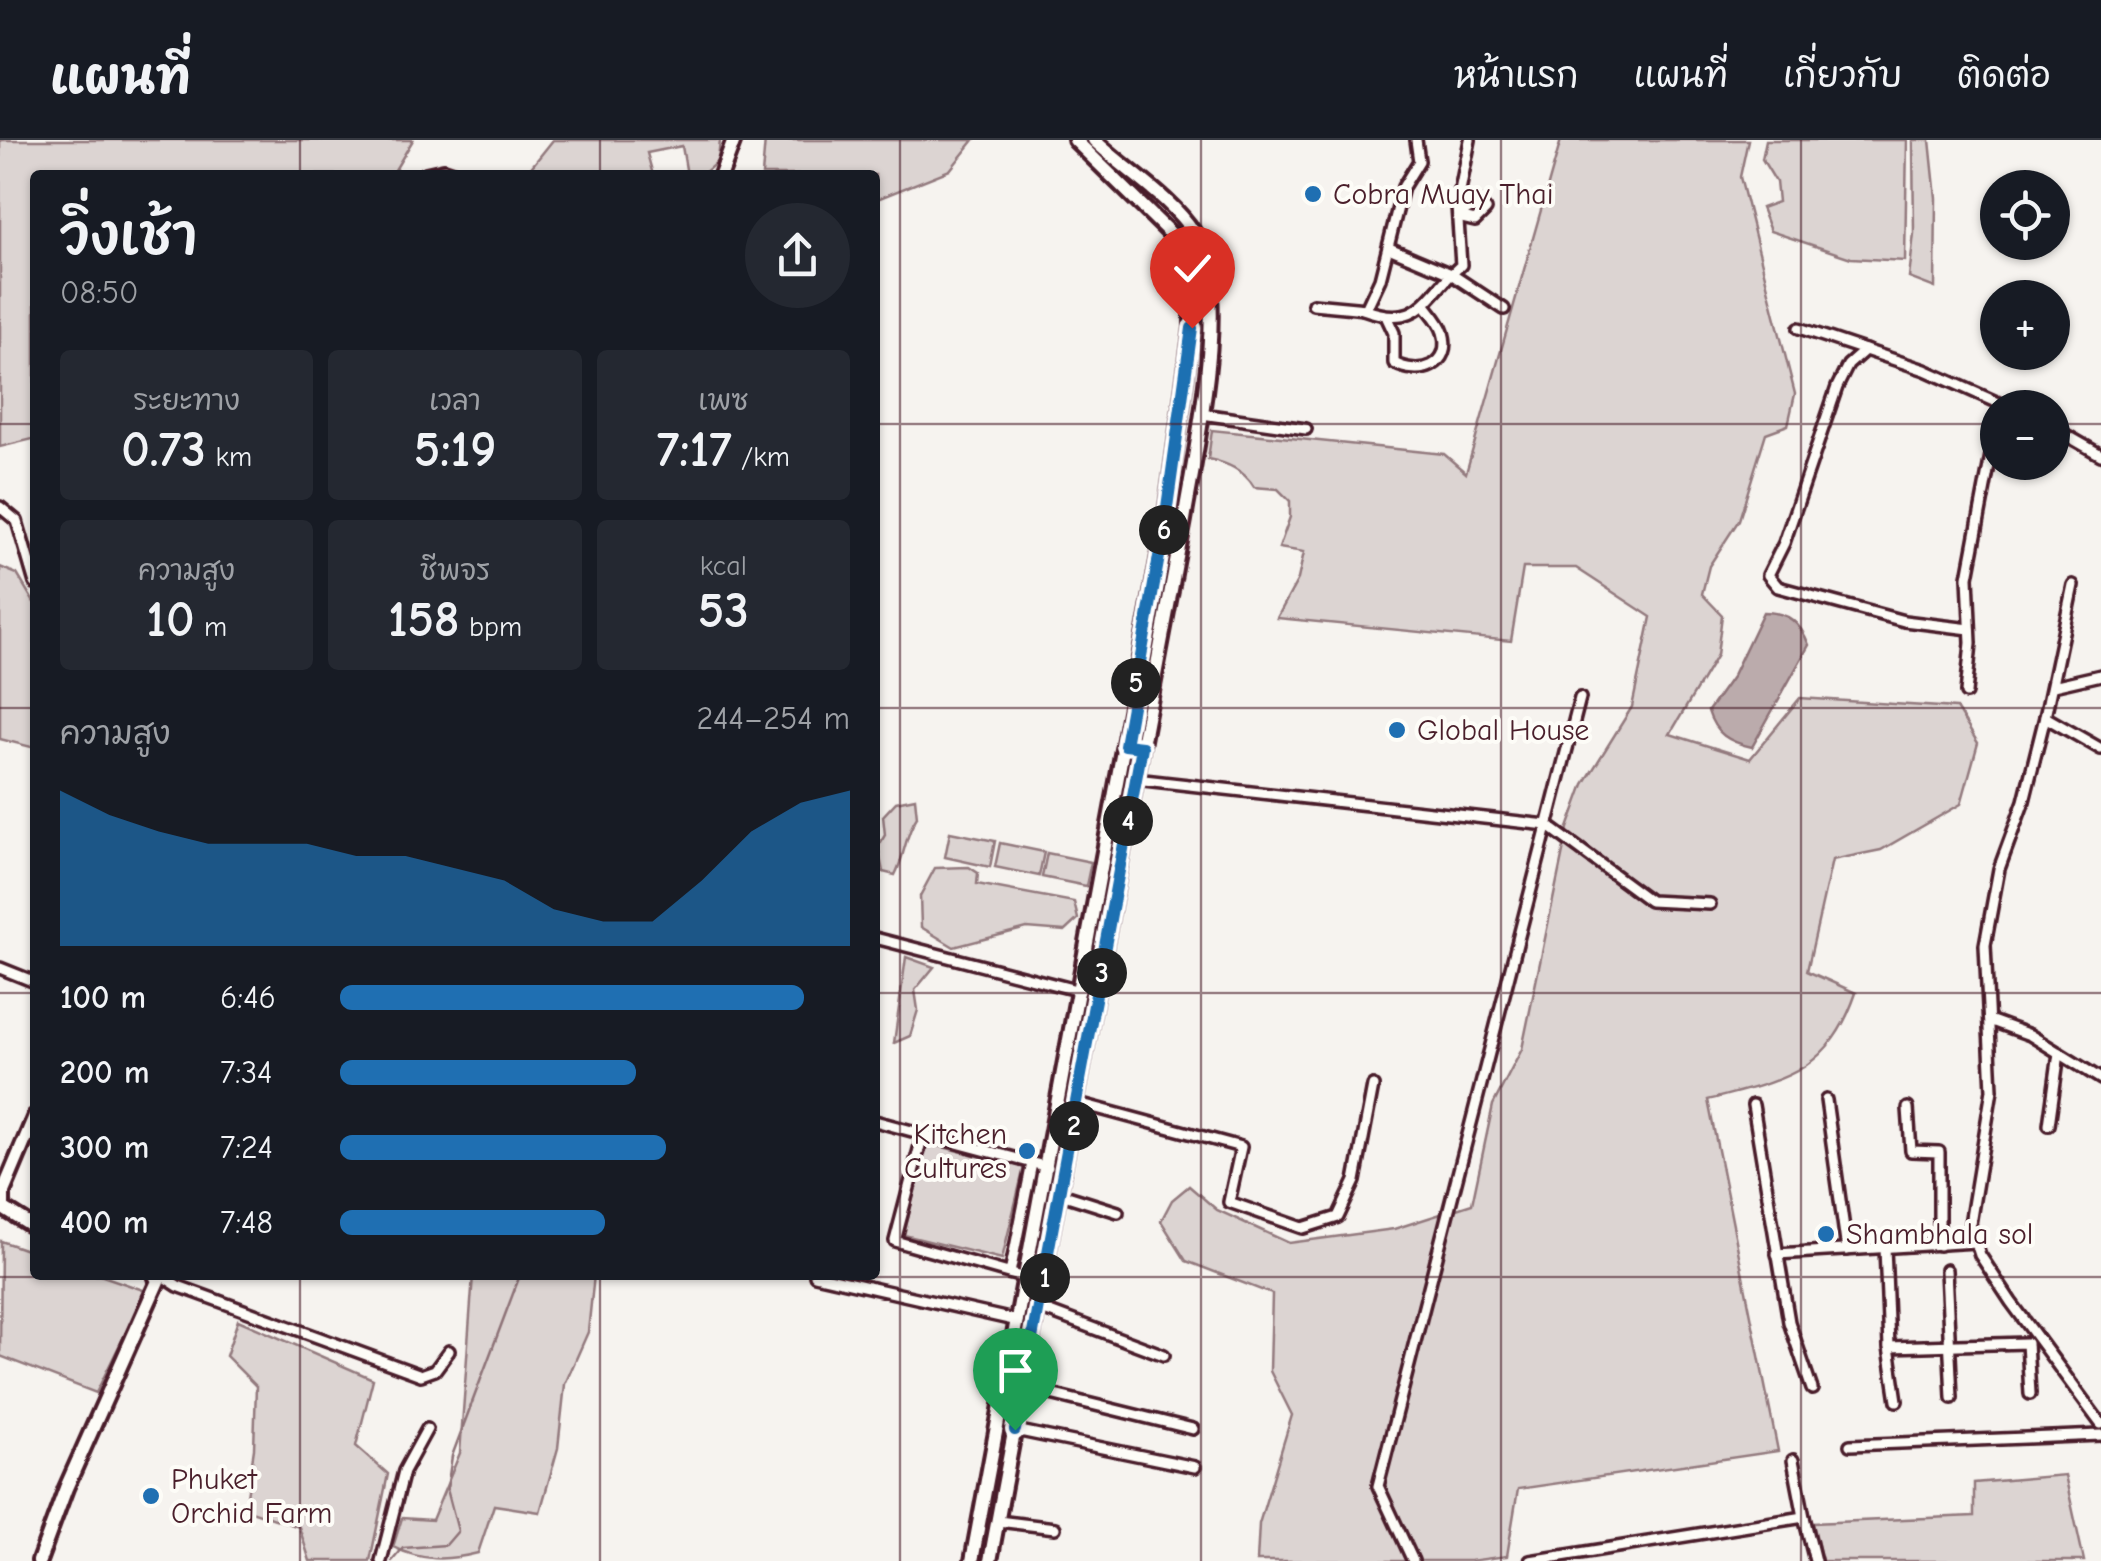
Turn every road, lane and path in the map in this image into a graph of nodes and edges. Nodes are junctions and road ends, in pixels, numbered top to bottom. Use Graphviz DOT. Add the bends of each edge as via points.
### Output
graph roads {
  1 [pos="734,140"];
  2 [pos="1075,140"];
  3 [pos="1094,140"];
  4 [pos="1416,140"];
  5 [pos="1470,140"];
  6 [pos="723,170"];
  7 [pos="1389,248"];
  8 [pos="1204,253"];
  9 [pos="1188,260"];
  10 [pos="1451,274"];
  11 [pos="1313,304"];
  12 [pos="1425,305"];
  13 [pos="1363,309"];
  14 [pos="1504,309"];
  15 [pos="1387,318"];
  16 [pos="1799,328"];
  17 [pos="1865,350"];
  18 [pos="1980,395"];
  19 [pos="1202,414"];
  20 [pos="1306,429"];
  21 [pos="2070,437"];
  22 [pos="2101,455"];
  23 [pos="1986,480"];
  24 [pos="0,507"];
  25 [pos="30,566"];
  26 [pos="2074,585"];
  27 [pos="1970,629"];
  28 [pos="2101,675"];
  29 [pos="2053,686"];
  30 [pos="1966,692"];
  31 [pos="1580,698"];
  32 [pos="2045,717"];
  33 [pos="1125,745"];
  34 [pos="2100,745"];
  35 [pos="1142,747"];
  36 [pos="1135,780"];
  37 [pos="1547,825"];
  38 [pos="1710,904"];
  39 [pos="880,939"];
  40 [pos="0,968"];
  41 [pos="30,980"];
  42 [pos="1080,991"];
  43 [pos="1989,1020"];
  44 [pos="2058,1053"];
  45 [pos="2101,1079"];
  46 [pos="1373,1086"];
  47 [pos="1826,1100"];
  48 [pos="1078,1102"];
  49 [pos="1753,1105"];
  50 [pos="1908,1108"];
  51 [pos="880,1121"];
  52 [pos="2049,1125"];
  53 [pos="30,1128"];
  54 [pos="922,1134"];
  55 [pos="1032,1163"];
  56 [pos="1048,1167"];
  57 [pos="1061,1194"];
  58 [pos="2,1211"];
  59 [pos="1118,1212"];
  60 [pos="30,1225"];
  61 [pos="1976,1242"];
  62 [pos="1939,1244"];
  63 [pos="1885,1247"];
  64 [pos="1847,1250"];
  65 [pos="1777,1254"];
  66 [pos="1946,1270"];
  67 [pos="1010,1274"];
  68 [pos="1026,1278"];
  69 [pos="158,1280"];
  70 [pos="167,1280"];
  71 [pos="838,1280"];
  72 [pos="1039,1308"];
  73 [pos="1018,1321"];
  74 [pos="1949,1345"];
  75 [pos="1889,1347"];
  76 [pos="449,1351"];
  77 [pos="1164,1356"];
  78 [pos="1022,1387"];
  79 [pos="1812,1389"];
  80 [pos="2030,1394"];
  81 [pos="1952,1398"];
  82 [pos="1896,1401"];
  83 [pos="2100,1422"];
  84 [pos="427,1429"];
  85 [pos="1192,1429"];
  86 [pos="1015,1430"];
  87 [pos="2101,1435"];
  88 [pos="1850,1445"];
  89 [pos="1793,1460"];
  90 [pos="1194,1467"];
  91 [pos="1804,1517"];
  92 [pos="998,1521"];
  93 [pos="1055,1528"];
  94 [pos="39,1561"];
  95 [pos="381,1561"];
  96 [pos="972,1561"];
  97 [pos="990,1561"];
  98 [pos="1413,1561"];
  99 [pos="1530,1561"];
  100 [pos="1815,1561"];
  1 -- 6 [label="main road"];
  2 -- 9 [label="main road" via="1166,225"];
  3 -- 8 [label="main road" via="1176,213"];
  4 -- 7 [label="street" via="1419,161 1404,187"];
  5 -- 10 [label="street" via="1458,216 1460,265"];
  7 -- 10 [label="street"];
  7 -- 13 [label="street"];
  8 -- 9 [label="main road"];
  8 -- 19 [label="main road" via="1211,312"];
  9 -- 33 [label="main road" via="1192,328 1185,386"];
  10 -- 12 [label="street"];
  10 -- 14 [label="street"];
  11 -- 13 [label="street"];
  12 -- 15 [label="street"];
  12 -- 15 [label="street" via="1444,337 1444,352 1423,371 1394,363"];
  13 -- 15 [label="street"];
  16 -- 17 [label="street"];
  17 -- 18 [label="street"];
  17 -- 27 [label="street" via="1837,387 1768,575 1778,588"];
  19 -- 20 [label="street"];
  19 -- 35 [label="main road"];
  21 -- 22 [label="street"];
  23 -- 27 [label="street" via="1968,577"];
  24 -- 25 [label="street" via="17,521"];
  26 -- 29 [label="street"];
  27 -- 30 [label="street"];
  28 -- 29 [label="street"];
  29 -- 32 [label="street"];
  31 -- 37 [label="street"];
  32 -- 34 [label="street"];
  32 -- 43 [label="street" via="1999,869 1985,945"];
  33 -- 35 [label="main road"];
  33 -- 42 [label="main road"];
  35 -- 36 [label="main road"];
  36 -- 37 [label="street"];
  36 -- 48 [label="main road"];
  37 -- 38 [label="street" via="1650,901"];
  37 -- 98 [label="street" via="1378,1486"];
  39 -- 42 [label="street"];
  40 -- 41 [label="street"];
  42 -- 56 [label="main road"];
  43 -- 44 [label="street"];
  43 -- 61 [label="street" via="1992,1090 1970,1224"];
  44 -- 45 [label="street"];
  44 -- 52 [label="street"];
  46 -- 48 [label="street" via="1355,1182 1338,1217 1302,1228 1229,1202 1240,1147"];
  47 -- 64 [label="street"];
  48 -- 57 [label="main road"];
  49 -- 65 [label="street"];
  50 -- 62 [label="street" via="1911,1151 1939,1152"];
  51 -- 54 [label="street"];
  53 -- 58 [label="main road" via="3,1192"];
  54 -- 55 [label="street"];
  54 -- 67 [label="street" via="894,1241"];
  55 -- 56 [label="street"];
  55 -- 67 [label="street"];
  56 -- 68 [label="main road"];
  57 -- 59 [label="street"];
  57 -- 72 [label="main road"];
  58 -- 60 [label="main road"];
  61 -- 62 [label="street"];
  61 -- 83 [label="street" via="2010,1302"];
  62 -- 63 [label="street"];
  63 -- 64 [label="street"];
  63 -- 75 [label="street"];
  64 -- 65 [label="street"];
  65 -- 79 [label="street" via="1789,1322"];
  66 -- 74 [label="street"];
  67 -- 68 [label="street"];
  68 -- 73 [label="main road"];
  69 -- 94 [label="main road"];
  70 -- 76 [label="street" via="421,1375 436,1370"];
  71 -- 73 [label="street"];
  72 -- 77 [label="street"];
  72 -- 78 [label="main road"];
  73 -- 96 [label="main road"];
  74 -- 75 [label="street"];
  74 -- 80 [label="street" via="2027,1343"];
  74 -- 81 [label="street"];
  75 -- 82 [label="street"];
  78 -- 85 [label="street"];
  78 -- 86 [label="main road"];
  84 -- 95 [label="street" via="404,1471"];
  86 -- 90 [label="street"];
  86 -- 92 [label="main road"];
  87 -- 88 [label="street"];
  89 -- 91 [label="street"];
  91 -- 99 [label="street"];
  91 -- 100 [label="street"];
  92 -- 93 [label="street"];
  92 -- 97 [label="main road"];
}
